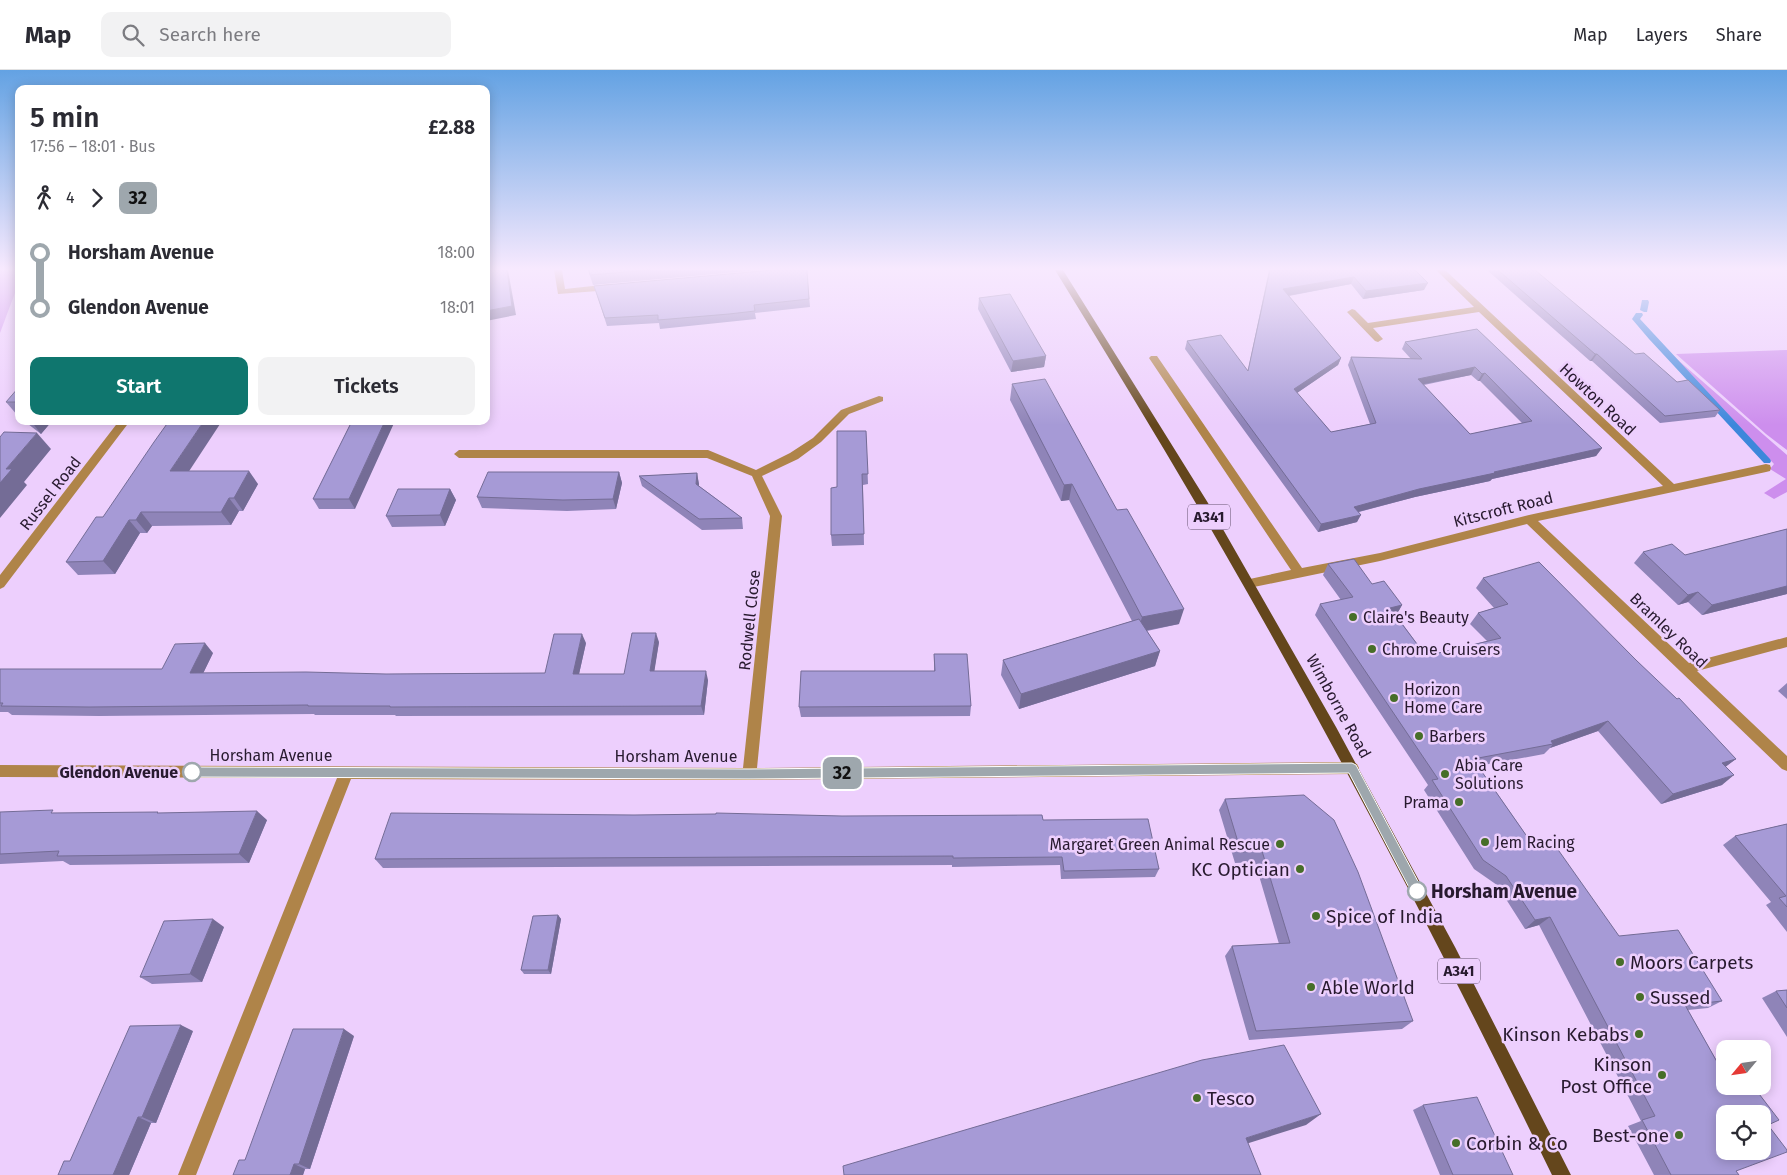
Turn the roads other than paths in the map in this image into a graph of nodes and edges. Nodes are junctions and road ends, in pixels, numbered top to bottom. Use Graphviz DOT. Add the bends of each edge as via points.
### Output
graph roads {
  1 [pos="1090,322"];
  2 [pos="1362,322"];
  3 [pos="1395,322"];
  4 [pos="1492,322"];
  5 [pos="1366,326"];
  6 [pos="1378,339"];
  7 [pos="1154,358"];
  8 [pos="879,399"];
  9 [pos="122,425"];
  10 [pos="459,454"];
  11 [pos="1766,468"];
  12 [pos="756,474"];
  13 [pos="1670,488"];
  14 [pos="1529,519"];
  15 [pos="1299,573"];
  16 [pos="0,584"];
  17 [pos="1249,584"];
  18 [pos="1787,642"];
  19 [pos="1687,669"];
  20 [pos="1787,765"];
  21 [pos="1352,768"];
  22 [pos="0,771"];
  23 [pos="346,773"];
  24 [pos="749,774"];
  25 [pos="187,1175"];
  26 [pos="1562,1175"];
  1 -- 17 [label="main road, Wimborne Road / A341"];
  2 -- 5 [label="street"];
  3 -- 5 [label="street"];
  4 -- 13 [label="street, Howton Road"];
  5 -- 6 [label="street"];
  7 -- 15 [label="street"];
  8 -- 12 [label="street" via="845,412 817,440 794,456"];
  9 -- 16 [label="street, Russel Road"];
  10 -- 12 [label="street" via="708,454"];
  11 -- 13 [label="street, Kitscroft Road"];
  12 -- 24 [label="street, Rodwell Close" via="776,516"];
  13 -- 14 [label="street, Kitscroft Road"];
  14 -- 15 [label="street, Kitscroft Road" via="1380,557"];
  14 -- 19 [label="street, Bramley Road"];
  15 -- 17 [label="street, Kitscroft Road"];
  17 -- 21 [label="main road, Wimborne Road / A341"];
  18 -- 19 [label="street"];
  19 -- 20 [label="street, Bramley Road"];
  21 -- 24 [label="street, Horsham Avenue"];
  21 -- 26 [label="main road, Wimborne Road / A341"];
  22 -- 23 [label="street, Horsham Avenue"];
  23 -- 24 [label="street, Horsham Avenue"];
  23 -- 25 [label="street"];
}
